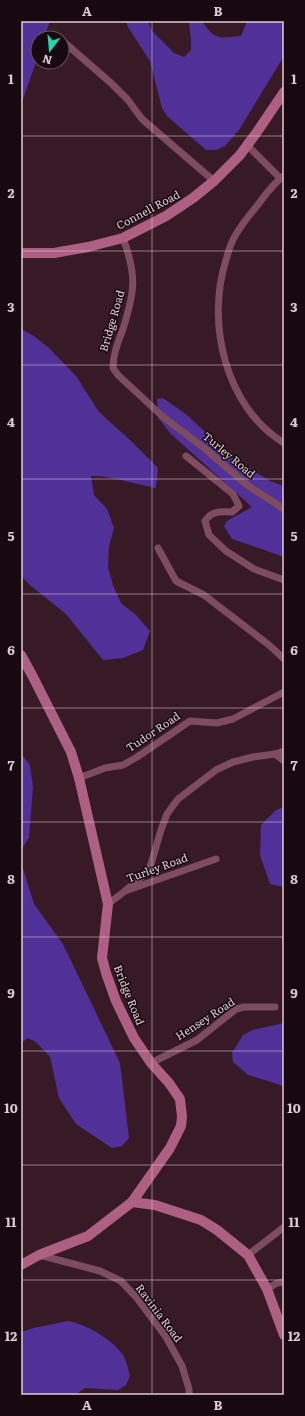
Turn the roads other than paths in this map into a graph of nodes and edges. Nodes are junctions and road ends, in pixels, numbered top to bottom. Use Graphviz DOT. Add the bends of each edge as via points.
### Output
graph roads {
  1 [pos="70,47"];
  2 [pos="284,92"];
  3 [pos="247,145"];
  4 [pos="282,177"];
  5 [pos="214,181"];
  6 [pos="123,238"];
  7 [pos="21,253"];
  8 [pos="162,416"];
  9 [pos="284,443"];
  10 [pos="186,456"];
  11 [pos="284,509"];
  12 [pos="158,548"];
  13 [pos="284,580"];
  14 [pos="21,655"];
  15 [pos="284,659"];
  16 [pos="284,692"];
  17 [pos="284,751"];
  18 [pos="275,754"];
  19 [pos="284,761"];
  20 [pos="79,778"];
  21 [pos="216,859"];
  22 [pos="125,891"];
  23 [pos="108,904"];
  24 [pos="275,1007"];
  25 [pos="151,1063"];
  26 [pos="132,1202"];
  27 [pos="284,1227"];
  28 [pos="248,1254"];
  29 [pos="39,1255"];
  30 [pos="21,1265"];
  31 [pos="284,1282"];
  32 [pos="266,1289"];
  33 [pos="284,1335"];
  34 [pos="189,1395"];
  1 -- 5 [label="street" via="128,100 142,120"];
  2 -- 3 [label="main road, Connell Road"];
  3 -- 4 [label="street"];
  3 -- 5 [label="main road, Connell Road"];
  4 -- 9 [label="street" via="232,242 219,291 218,318 220,342 226,364 246,406 262,426"];
  5 -- 6 [label="main road, Connell Road" via="166,216"];
  6 -- 7 [label="main road, Connell Road" via="54,253"];
  6 -- 8 [label="street, Bridge Road" via="133,269 133,288 131,305 115,349 113,368"];
  8 -- 11 [label="street, Turley Road" via="247,485"];
  10 -- 13 [label="street" via="233,494 239,506 232,512 210,514 205,521 209,535 226,551 254,569"];
  12 -- 15 [label="street" via="176,581 204,595"];
  14 -- 20 [label="main road, Bridge Road" via="71,752"];
  16 -- 20 [label="street, Tudor Road" via="233,719 217,723 190,721 123,765"];
  17 -- 18 [label="street"];
  18 -- 19 [label="street"];
  18 -- 22 [label="street" via="232,762 216,770 178,799 161,830 148,871"];
  20 -- 23 [label="main road, Bridge Road"];
  21 -- 22 [label="street, Turley Road"];
  22 -- 23 [label="street, Turley Road"];
  23 -- 25 [label="main road, Bridge Road" via="102,958 106,973 134,1038"];
  24 -- 25 [label="street, Hensey Road" via="236,1009 197,1040"];
  25 -- 26 [label="main road, Bridge Road" via="180,1099 181,1126 176,1139"];
  26 -- 28 [label="main road" via="155,1205 201,1220"];
  26 -- 29 [label="main road, Bridge Road" via="88,1236"];
  27 -- 28 [label="street"];
  28 -- 32 [label="main road"];
  29 -- 30 [label="main road, Bridge Road"];
  29 -- 34 [label="street, Ravinia Road" via="100,1271 121,1281 166,1337 182,1366"];
  31 -- 32 [label="street"];
  32 -- 33 [label="main road"];
}
